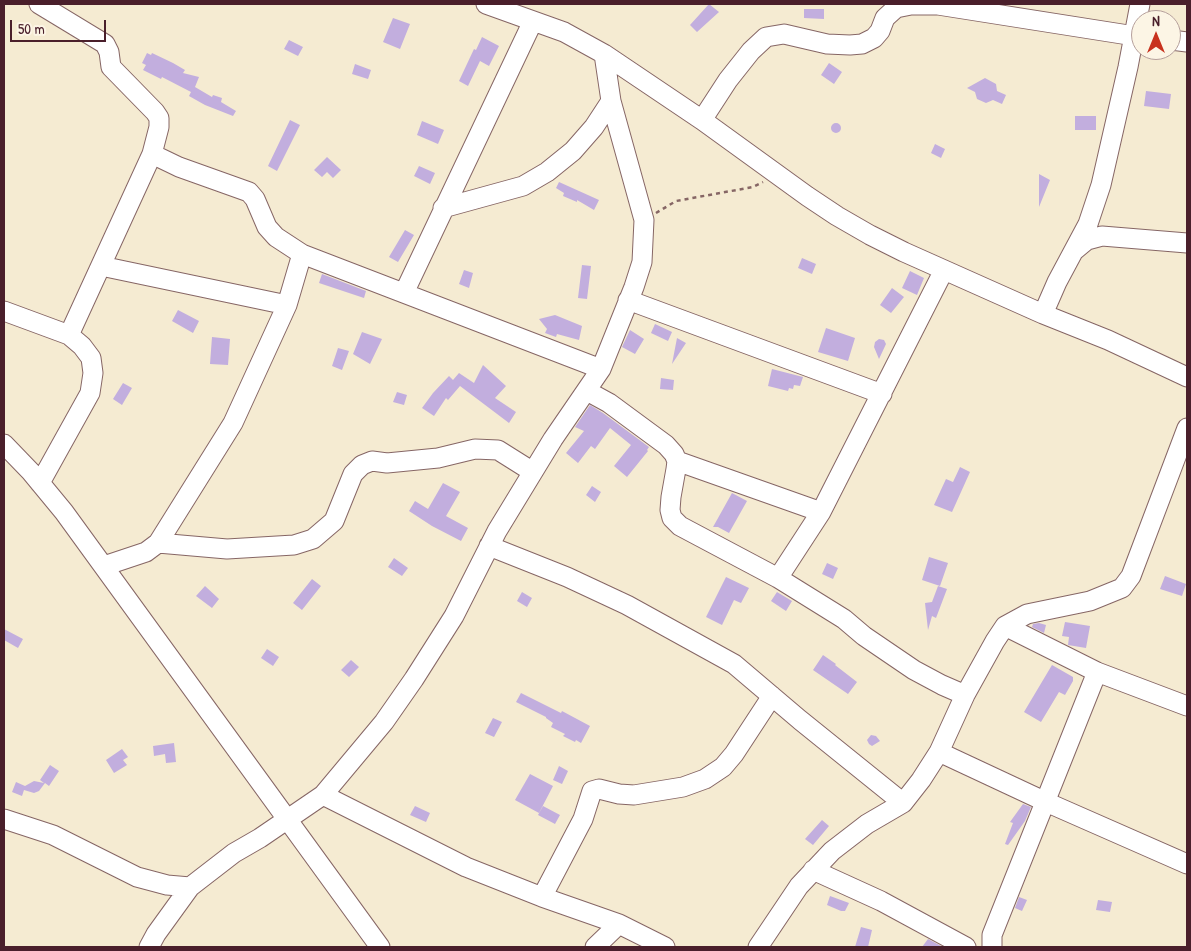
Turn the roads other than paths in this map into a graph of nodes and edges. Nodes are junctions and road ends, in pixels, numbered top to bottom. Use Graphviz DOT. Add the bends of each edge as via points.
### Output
graph roads {
  1 [pos="39,4"];
  2 [pos="486,4"];
  3 [pos="993,9"];
  4 [pos="525,13"];
  5 [pos="1131,35"];
  6 [pos="604,54"];
  7 [pos="1132,60"];
  8 [pos="611,101"];
  9 [pos="702,120"];
  10 [pos="152,154"];
  11 [pos="443,208"];
  12 [pos="1187,243"];
  13 [pos="1075,250"];
  14 [pos="302,254"];
  15 [pos="101,266"];
  16 [pos="944,270"];
  17 [pos="404,293"];
  18 [pos="628,300"];
  19 [pos="287,305"];
  20 [pos="4,311"];
  21 [pos="1043,314"];
  22 [pos="69,335"];
  23 [pos="601,369"];
  24 [pos="1187,377"];
  25 [pos="587,391"];
  26 [pos="882,394"];
  27 [pos="1187,428"];
  28 [pos="4,444"];
  29 [pos="677,461"];
  30 [pos="533,472"];
  31 [pos="40,483"];
  32 [pos="821,512"];
  33 [pos="158,543"];
  34 [pos="489,546"];
  35 [pos="104,566"];
  36 [pos="778,578"];
  37 [pos="1005,626"];
  38 [pos="1098,672"];
  39 [pos="965,695"];
  40 [pos="772,696"];
  41 [pos="1187,706"];
  42 [pos="939,752"];
  43 [pos="323,795"];
  44 [pos="1046,802"];
  45 [pos="903,803"];
  46 [pos="4,819"];
  47 [pos="286,820"];
  48 [pos="1187,864"];
  49 [pos="813,870"];
  50 [pos="190,887"];
  51 [pos="542,897"];
  52 [pos="618,924"];
  53 [pos="149,947"];
  54 [pos="380,947"];
  55 [pos="595,947"];
  56 [pos="665,947"];
  57 [pos="758,947"];
  58 [pos="966,947"];
  59 [pos="992,947"];
  1 -- 10 [label="street" via="105,44 111,66 158,118"];
  2 -- 4 [label="street"];
  3 -- 5 [label="street"];
  3 -- 9 [label="street" via="938,5 896,8 885,18 874,38 862,44 826,44 784,34 766,37 728,80"];
  4 -- 6 [label="street"];
  4 -- 11 [label="street" via="479,138"];
  6 -- 8 [label="street"];
  6 -- 9 [label="street"];
  7 -- 13 [label="street" via="1101,185"];
  8 -- 11 [label="street" via="578,145 547,172 523,186"];
  8 -- 18 [label="street" via="644,220 642,262"];
  9 -- 16 [label="street" via="837,216"];
  10 -- 14 [label="street" via="249,192 267,227"];
  10 -- 15 [label="street"];
  11 -- 17 [label="street"];
  12 -- 13 [label="street" via="1102,236 1087,240"];
  13 -- 21 [label="street"];
  14 -- 17 [label="street"];
  14 -- 19 [label="street"];
  15 -- 19 [label="street"];
  15 -- 22 [label="street"];
  16 -- 21 [label="street"];
  16 -- 26 [label="street"];
  17 -- 23 [label="street"];
  18 -- 23 [label="street"];
  18 -- 26 [label="street"];
  19 -- 33 [label="street" via="233,423"];
  20 -- 22 [label="street"];
  21 -- 24 [label="street"];
  22 -- 31 [label="street" via="91,358 90,393"];
  23 -- 25 [label="street"];
  25 -- 29 [label="street" via="609,403 666,445"];
  25 -- 30 [label="street"];
  26 -- 32 [label="street"];
  27 -- 37 [label="street" via="1131,576 1122,588 1090,601 1027,614"];
  28 -- 31 [label="street"];
  29 -- 32 [label="street"];
  29 -- 36 [label="street" via="670,497 672,518 680,526"];
  30 -- 33 [label="street" via="498,450 475,449 438,458 387,463 372,461 353,474 334,521 313,539 294,546 227,549"];
  30 -- 34 [label="street"];
  31 -- 35 [label="street"];
  32 -- 36 [label="street"];
  33 -- 35 [label="street" via="146,552"];
  34 -- 40 [label="street" via="627,605 734,664"];
  34 -- 43 [label="street" via="454,616 414,679 384,722"];
  35 -- 47 [label="street"];
  36 -- 39 [label="street" via="914,670"];
  37 -- 38 [label="street"];
  37 -- 39 [label="street"];
  38 -- 41 [label="street"];
  38 -- 44 [label="street"];
  39 -- 42 [label="street"];
  40 -- 45 [label="street"];
  40 -- 51 [label="street" via="734,754 722,768 705,779 683,787 634,795 599,789 592,791 583,819"];
  42 -- 44 [label="street"];
  42 -- 45 [label="street"];
  43 -- 47 [label="street"];
  43 -- 51 [label="street" via="466,867"];
  44 -- 48 [label="street"];
  44 -- 59 [label="street" via="992,935"];
  45 -- 49 [label="street" via="851,835"];
  46 -- 50 [label="street" via="53,835 137,877"];
  47 -- 50 [label="street" via="234,853"];
  47 -- 54 [label="street"];
  49 -- 57 [label="street"];
  49 -- 58 [label="street"];
  50 -- 53 [label="street"];
  51 -- 52 [label="street"];
  52 -- 55 [label="street"];
  52 -- 56 [label="street"];
}
